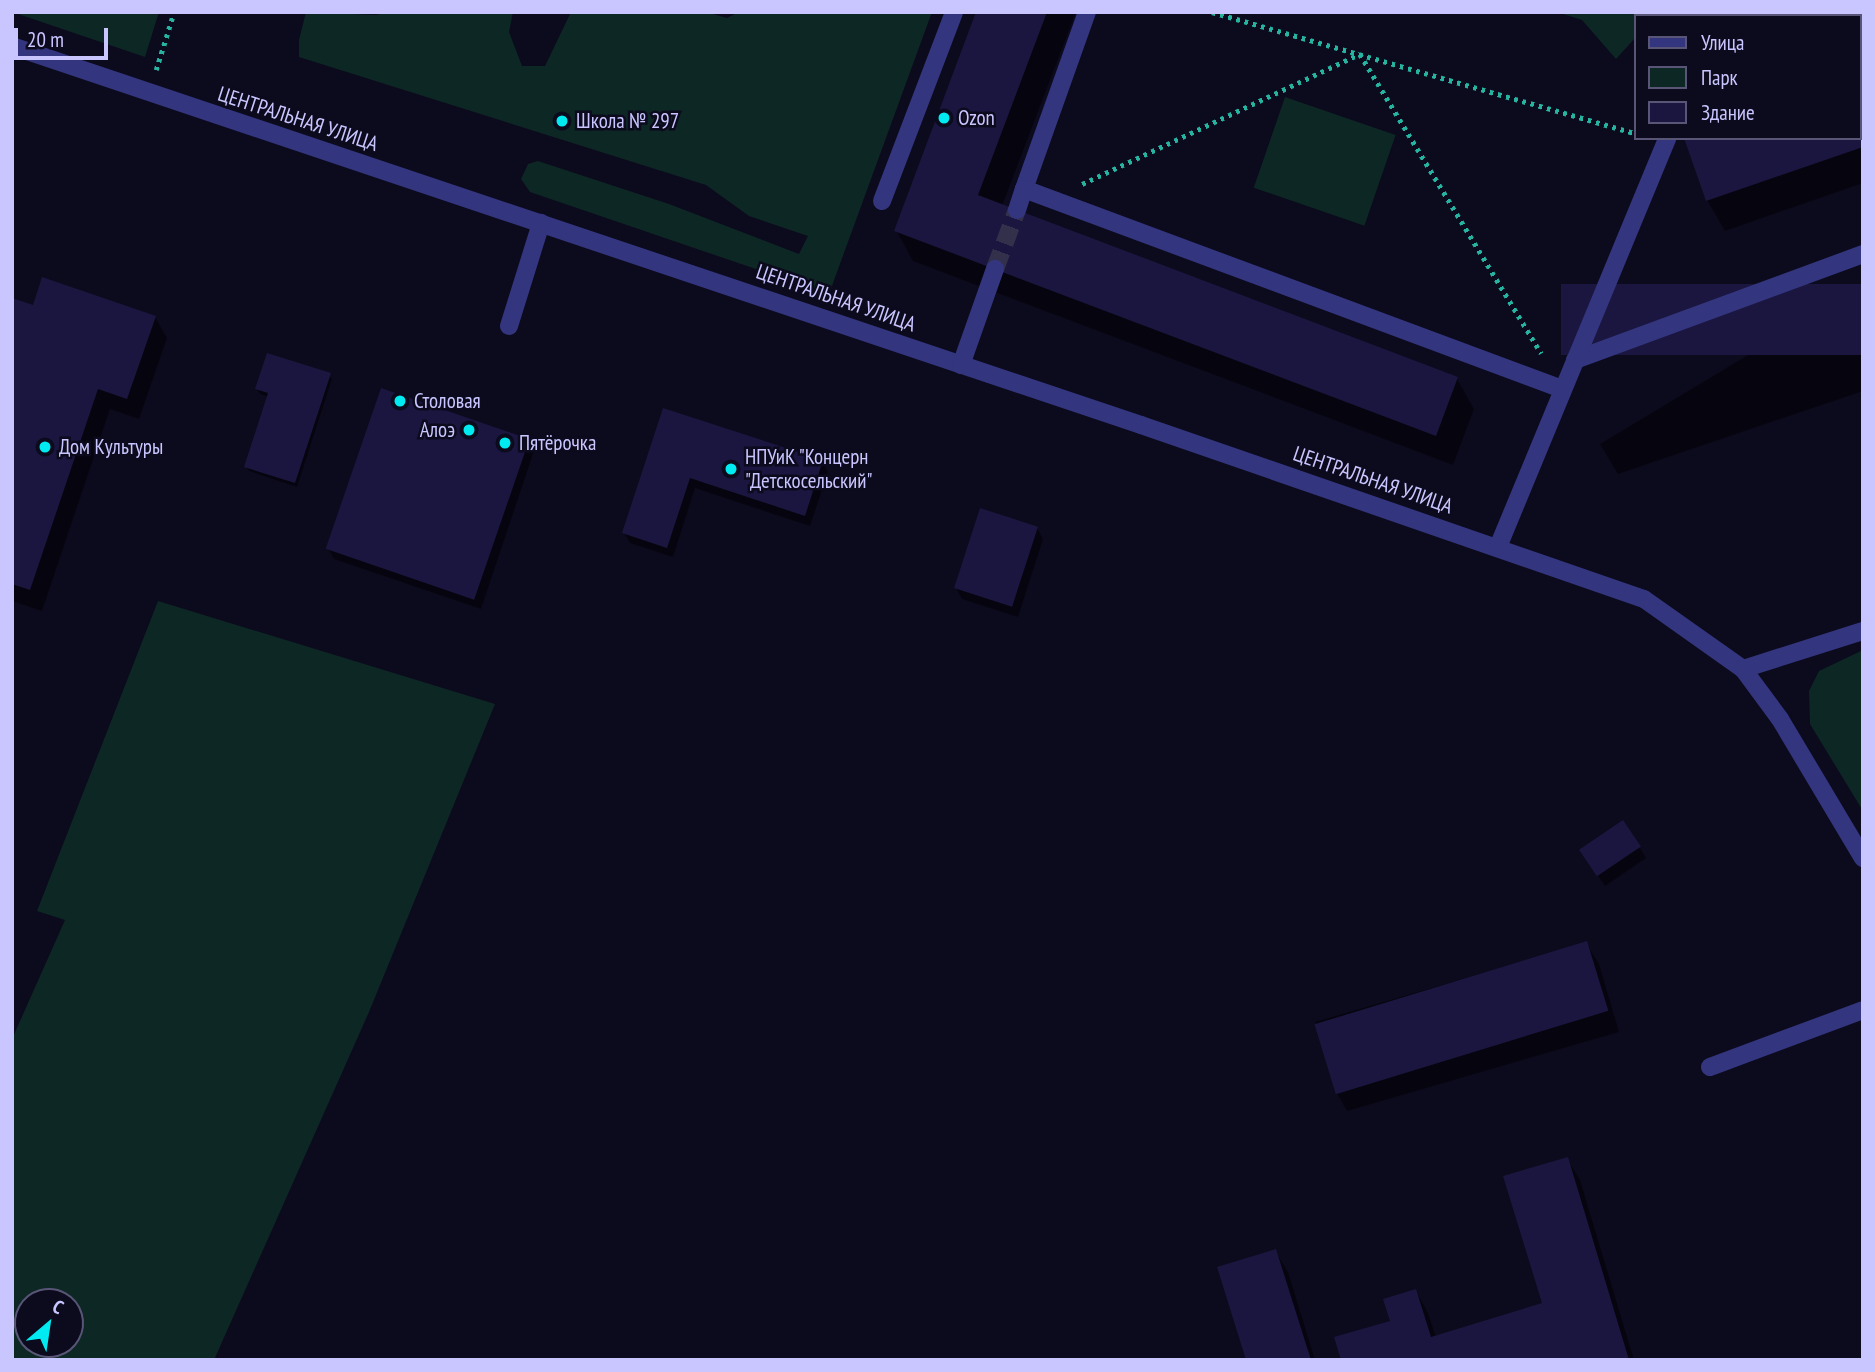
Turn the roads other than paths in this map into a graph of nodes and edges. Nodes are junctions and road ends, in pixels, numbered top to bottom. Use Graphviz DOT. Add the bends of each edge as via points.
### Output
graph roads {
  1 [pos="954,12"];
  2 [pos="1087,12"];
  3 [pos="12,46"];
  4 [pos="1666,140"];
  5 [pos="1024,189"];
  6 [pos="883,201"];
  7 [pos="1017,210"];
  8 [pos="541,223"];
  9 [pos="1863,254"];
  10 [pos="995,269"];
  11 [pos="509,327"];
  12 [pos="1575,360"];
  13 [pos="961,365"];
  14 [pos="1562,389"];
  15 [pos="1498,547"];
  16 [pos="1863,631"];
  17 [pos="1743,669"];
  18 [pos="1863,858"];
  19 [pos="1863,1010"];
  20 [pos="1710,1067"];
  1 -- 6 [label="street"];
  2 -- 5 [label="street"];
  3 -- 8 [label="street, ЦЕНТРАЛЬНАЯ УЛИЦА"];
  4 -- 12 [label="street"];
  5 -- 7 [label="street"];
  5 -- 14 [label="street"];
  8 -- 11 [label="street"];
  8 -- 13 [label="street, ЦЕНТРАЛЬНАЯ УЛИЦА"];
  9 -- 12 [label="street"];
  10 -- 13 [label="street"];
  12 -- 14 [label="street"];
  13 -- 15 [label="street, ЦЕНТРАЛЬНАЯ УЛИЦА"];
  14 -- 15 [label="street"];
  15 -- 17 [label="street, ЦЕНТРАЛЬНАЯ УЛИЦА" via="1644,599"];
  16 -- 17 [label="street"];
  17 -- 18 [label="street, ЦЕНТРАЛЬНАЯ УЛИЦА" via="1780,719"];
  19 -- 20 [label="street"];
}
